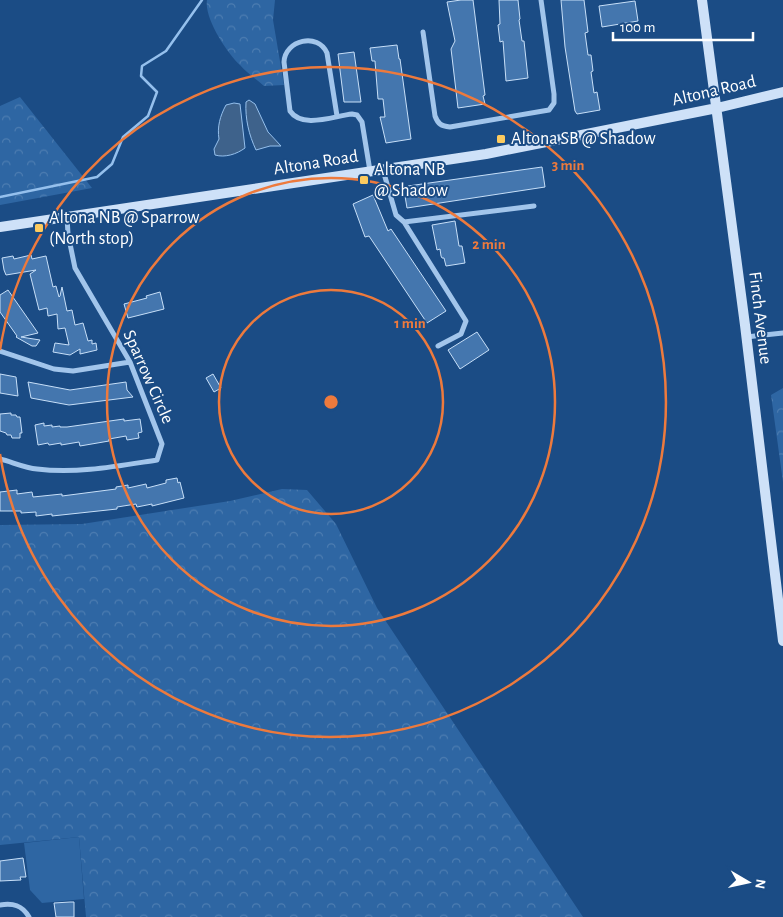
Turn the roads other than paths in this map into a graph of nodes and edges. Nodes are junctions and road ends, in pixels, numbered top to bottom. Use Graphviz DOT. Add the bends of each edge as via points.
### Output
graph roads {
  1 [pos="541,0"];
  2 [pos="702,0"];
  3 [pos="423,32"];
  4 [pos="783,92"];
  5 [pos="717,108"];
  6 [pos="337,116"];
  7 [pos="383,169"];
  8 [pos="370,171"];
  9 [pos="534,206"];
  10 [pos="67,217"];
  11 [pos="404,222"];
  12 [pos="0,227"];
  13 [pos="783,333"];
  14 [pos="746,337"];
  15 [pos="438,346"];
  16 [pos="0,351"];
  17 [pos="130,362"];
  18 [pos="0,459"];
  19 [pos="783,641"];
  20 [pos="0,905"];
  21 [pos="29,917"];
  1 -- 3 [label="street" via="554,94 554,103 548,110 442,126 435,116"];
  2 -- 5 [label="main road, Finch Avenue"];
  4 -- 5 [label="main road, Altona Road"];
  5 -- 7 [label="main road, Altona Road" via="486,154"];
  5 -- 14 [label="main road, Finch Avenue"];
  6 -- 6 [label="street" via="308,121 300,120 290,111 284,62 288,49 309,41 324,46"];
  6 -- 8 [label="street" via="352,114 362,122"];
  7 -- 8 [label="main road, Altona Road"];
  7 -- 11 [label="street" via="396,214"];
  8 -- 10 [label="main road, Altona Road"];
  9 -- 11 [label="street"];
  10 -- 12 [label="main road, Altona Road"];
  10 -- 17 [label="street, Sparrow Circle" via="74,268"];
  11 -- 15 [label="street" via="466,321 461,334"];
  13 -- 14 [label="street"];
  14 -- 19 [label="main road, Finch Avenue"];
  16 -- 17 [label="street" via="73,372"];
  17 -- 18 [label="street, Sparrow Circle" via="162,444 158,460 55,471"];
  20 -- 21 [label="street" via="16,904"];
}
